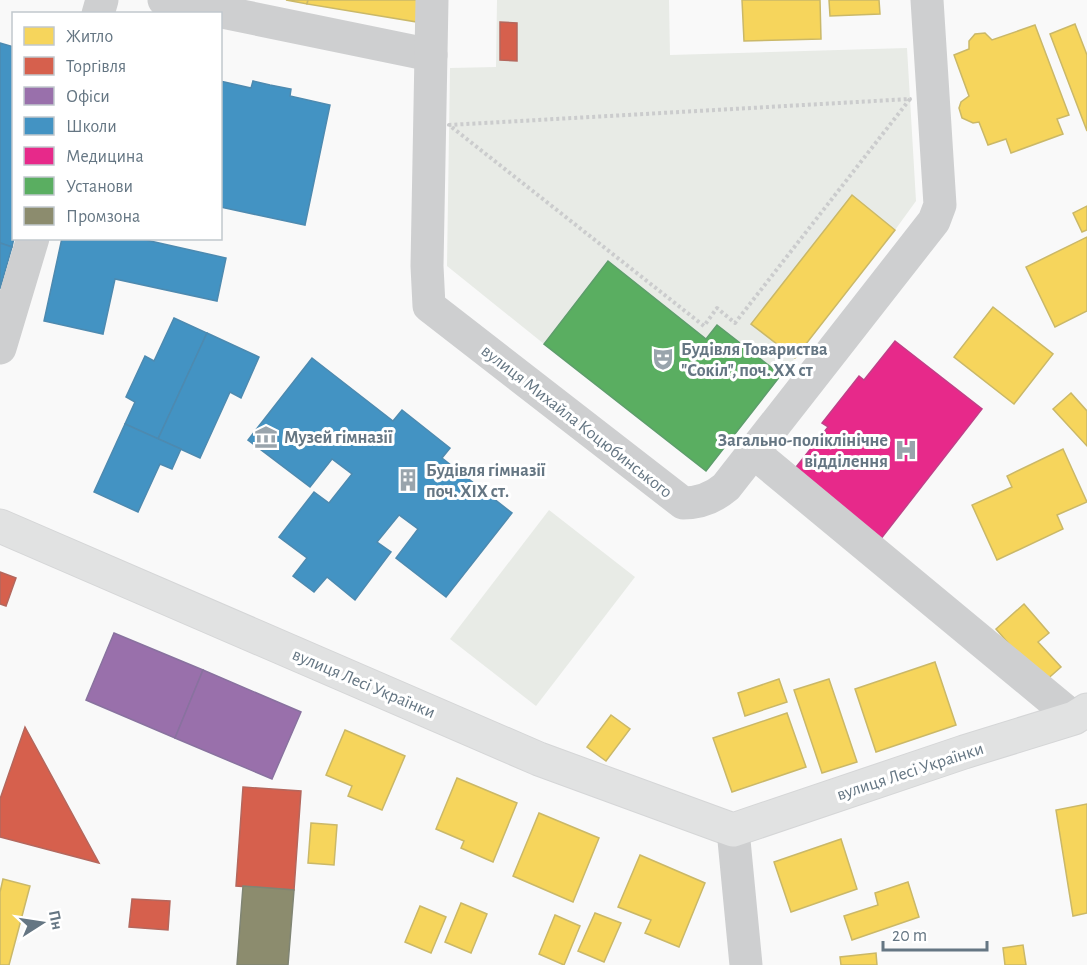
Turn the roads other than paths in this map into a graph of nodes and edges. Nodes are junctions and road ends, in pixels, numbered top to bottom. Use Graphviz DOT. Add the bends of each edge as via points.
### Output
graph roads {
  1 [pos="164,0"];
  2 [pos="432,0"];
  3 [pos="931,4"];
  4 [pos="431,55"];
  5 [pos="32,240"];
  6 [pos="0,348"];
  7 [pos="753,452"];
  8 [pos="0,526"];
  9 [pos="1081,714"];
  10 [pos="733,830"];
  11 [pos="746,965"];
  1 -- 4 [label="street"];
  2 -- 4 [label="street"];
  3 -- 7 [label="street, вулиця Михайла Коцюбинського" via="940,205 934,221"];
  4 -- 7 [label="street, вулиця Михайла Коцюбинського" via="429,306 683,503 718,494"];
  5 -- 6 [label="street"];
  7 -- 9 [label="street"];
  8 -- 10 [label="street, вулиця Лесі Українки" via="539,759"];
  9 -- 10 [label="street, вулиця Лесі Українки"];
  10 -- 11 [label="street"];
}
